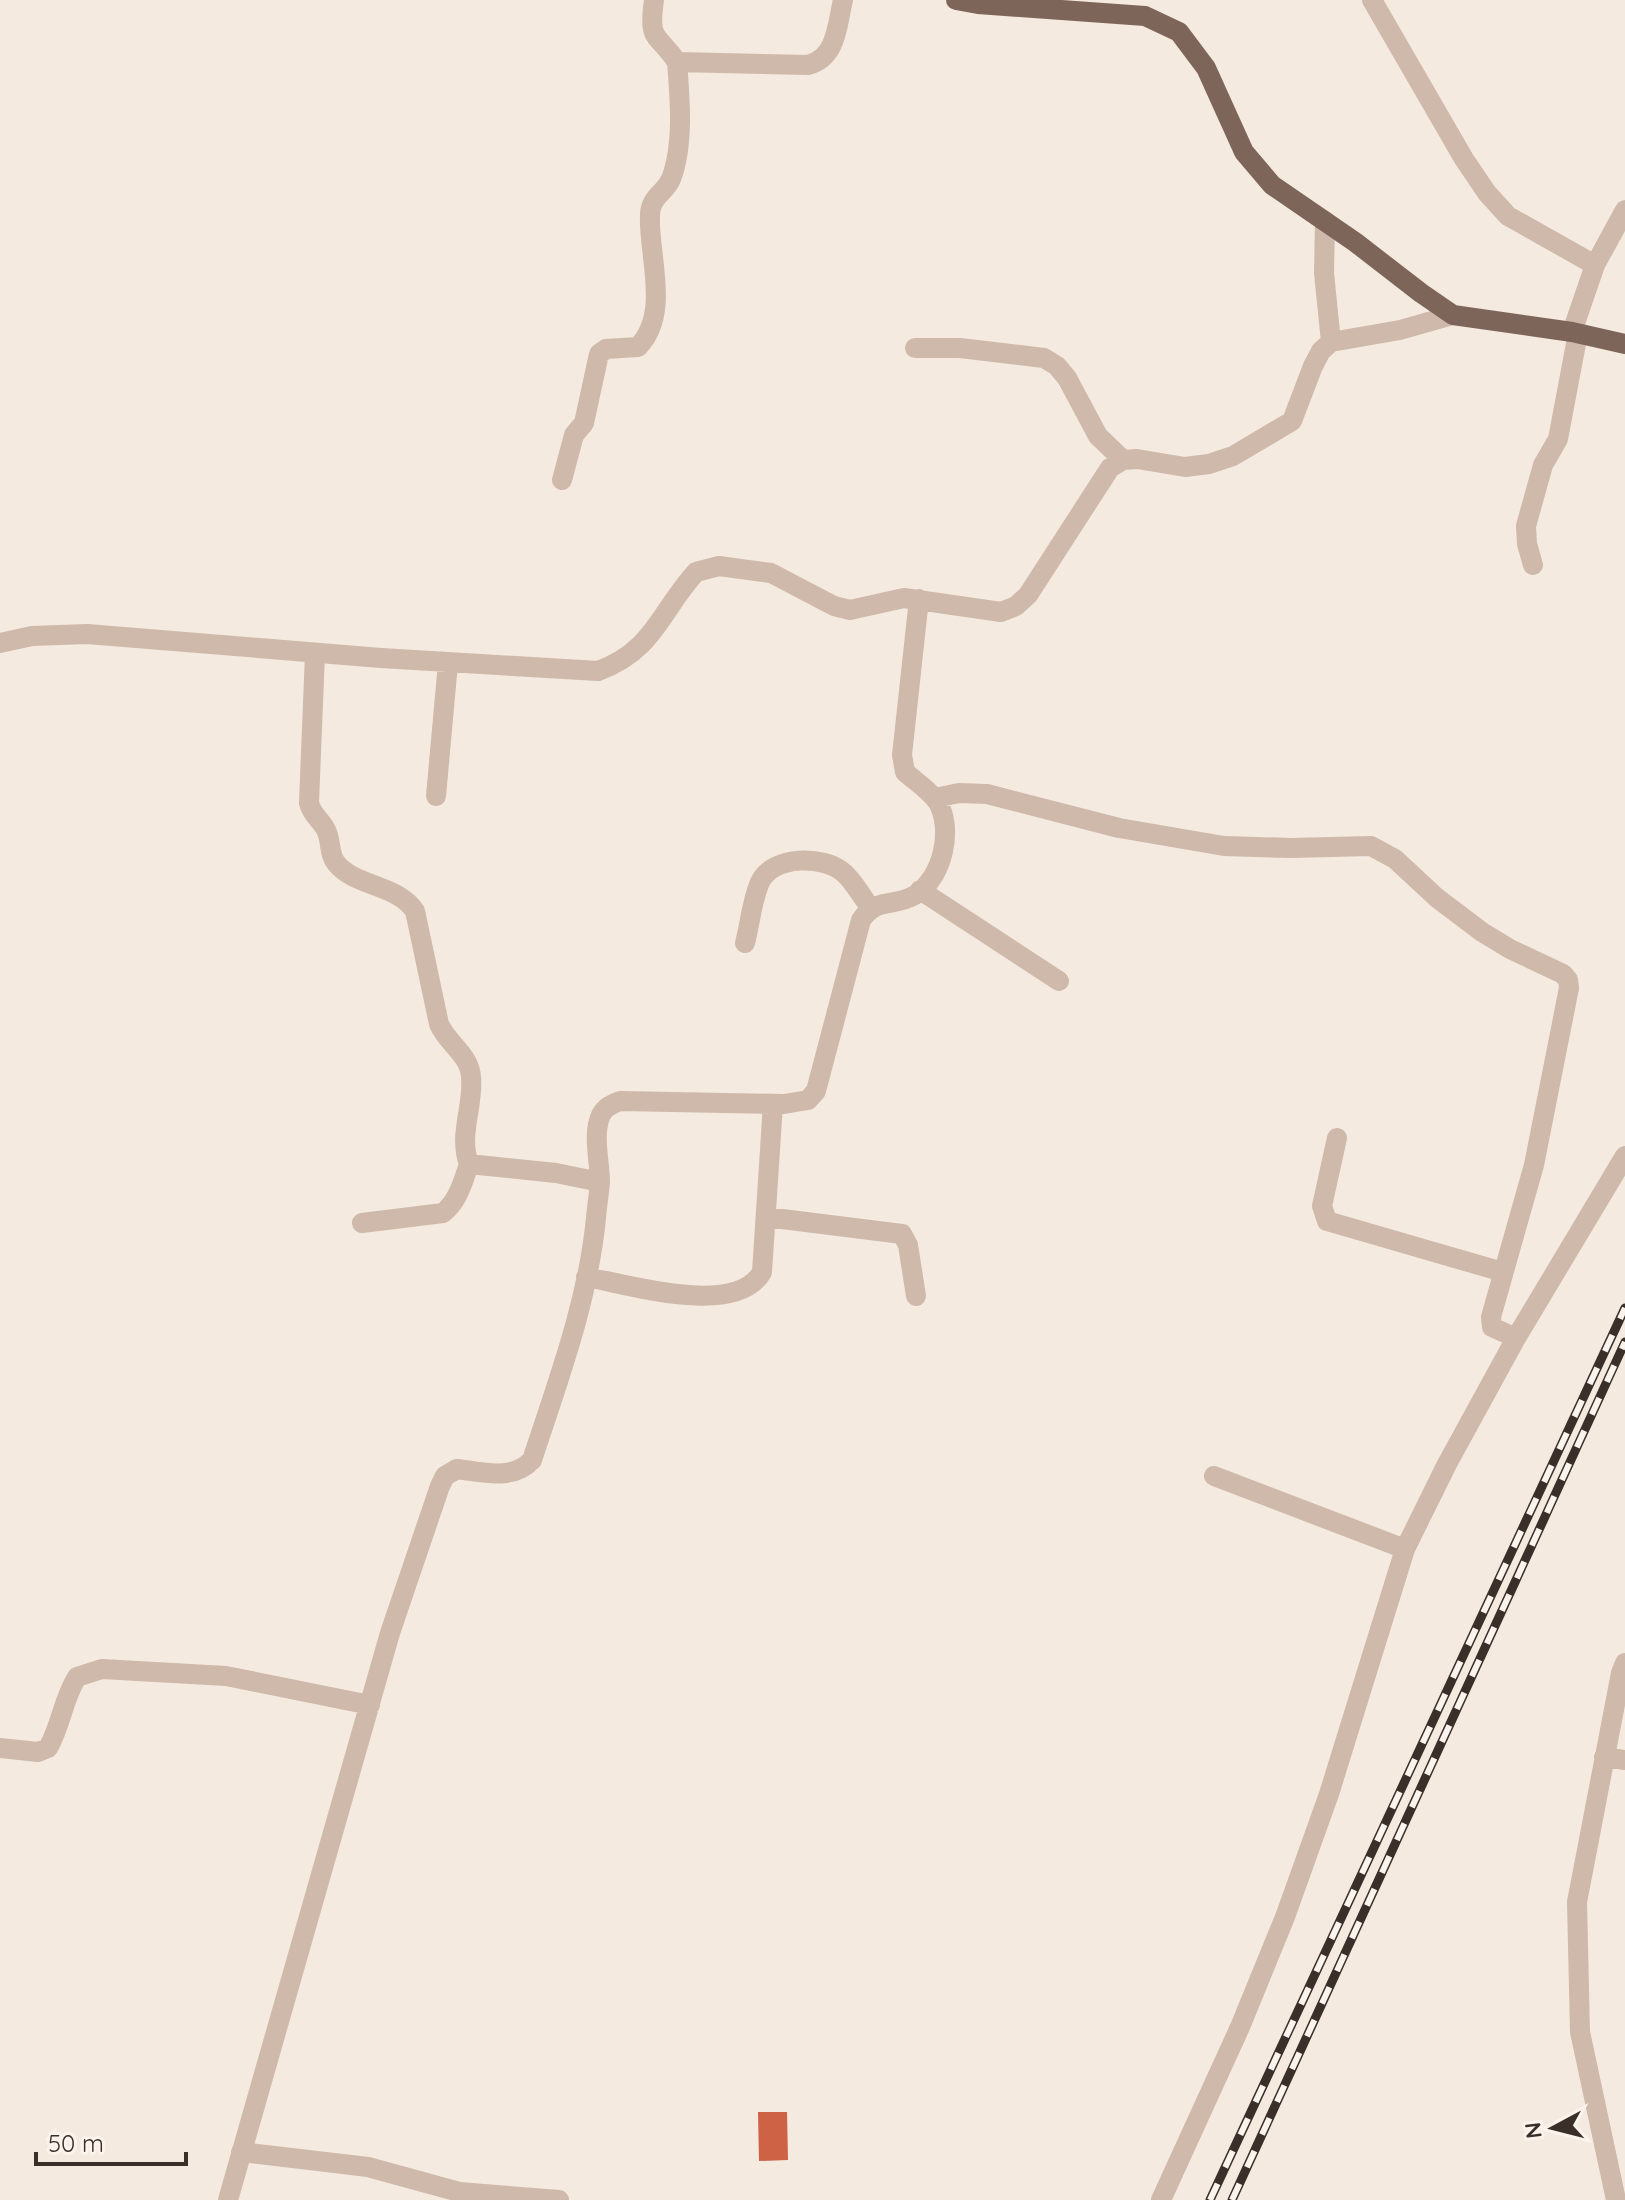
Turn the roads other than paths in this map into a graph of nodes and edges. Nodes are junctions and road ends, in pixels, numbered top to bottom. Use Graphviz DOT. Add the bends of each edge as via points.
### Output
graph roads {
  1 [pos="654,0"];
  2 [pos="843,0"];
  3 [pos="956,0"];
  4 [pos="1372,0"];
  5 [pos="677,62"];
  6 [pos="1625,210"];
  7 [pos="1325,221"];
  8 [pos="1595,265"];
  9 [pos="1453,315"];
  10 [pos="1575,332"];
  11 [pos="1331,342"];
  12 [pos="1625,344"];
  13 [pos="915,348"];
  14 [pos="1123,460"];
  15 [pos="562,480"];
  16 [pos="1533,565"];
  17 [pos="919,599"];
  18 [pos="0,643"];
  19 [pos="315,653"];
  20 [pos="448,663"];
  21 [pos="436,796"];
  22 [pos="935,798"];
  23 [pos="920,890"];
  24 [pos="870,908"];
  25 [pos="745,943"];
  26 [pos="1059,981"];
  27 [pos="773,1104"];
  28 [pos="1337,1138"];
  29 [pos="1625,1156"];
  30 [pos="469,1164"];
  31 [pos="600,1182"];
  32 [pos="766,1217"];
  33 [pos="362,1223"];
  34 [pos="1503,1272"];
  35 [pos="586,1277"];
  36 [pos="916,1296"];
  37 [pos="1516,1338"];
  38 [pos="1214,1476"];
  39 [pos="1405,1549"];
  40 [pos="1625,1663"];
  41 [pos="370,1705"];
  42 [pos="0,1748"];
  43 [pos="1604,1757"];
  44 [pos="1625,1760"];
  45 [pos="241,2152"];
  46 [pos="228,2200"];
  47 [pos="559,2200"];
  48 [pos="1161,2200"];
  49 [pos="1616,2200"];
  1 -- 5 [label="street" via="655,38"];
  2 -- 5 [label="street" via="829,55 819,62"];
  3 -- 7 [label="main road" via="1145,16 1179,32 1206,68 1244,152 1272,185"];
  4 -- 8 [label="street" via="1487,193 1508,216"];
  5 -- 15 [label="street" via="678,148 671,178 649,214 653,316 638,347 599,354 584,423 574,435"];
  6 -- 8 [label="street"];
  7 -- 9 [label="main road"];
  7 -- 11 [label="street"];
  8 -- 10 [label="street"];
  9 -- 10 [label="main road"];
  9 -- 11 [label="street"];
  10 -- 12 [label="main road"];
  10 -- 16 [label="street" via="1558,439 1543,465 1526,526"];
  11 -- 14 [label="street" via="1313,366 1292,421 1277,432 1209,464 1185,467"];
  13 -- 14 [label="street" via="1044,358 1067,378 1098,436"];
  14 -- 17 [label="street" via="1110,468 1016,606 1001,612"];
  17 -- 20 [label="street" via="850,610 771,573 709,567 689,580 657,629 612,666 581,672"];
  17 -- 22 [label="street" via="903,765"];
  18 -- 19 [label="street" via="87,634"];
  19 -- 20 [label="street"];
  19 -- 30 [label="street" via="311,813 325,828 330,853 343,870 408,901 415,911 439,1024 471,1074 465,1127"];
  20 -- 21 [label="street"];
  22 -- 23 [label="street" via="945,815 945,836 931,879"];
  22 -- 34 [label="street" via="987,794 1119,828 1224,846 1371,846 1395,859 1482,932 1563,974 1569,988 1537,1150"];
  23 -- 24 [label="street"];
  23 -- 26 [label="street"];
  24 -- 25 [label="street" via="833,866 782,864 761,882"];
  24 -- 27 [label="street" via="855,939 816,1091 799,1103"];
  27 -- 31 [label="street" via="611,1104 601,1113 598,1127"];
  27 -- 32 [label="street"];
  28 -- 34 [label="street" via="1322,1206 1327,1221"];
  29 -- 37 [label="street"];
  30 -- 31 [label="street"];
  30 -- 33 [label="street" via="459,1193 443,1213"];
  31 -- 35 [label="street"];
  32 -- 35 [label="street" via="762,1272 740,1288 679,1296"];
  32 -- 36 [label="street" via="902,1234"];
  34 -- 37 [label="street" via="1490,1323"];
  35 -- 41 [label="street" via="532,1460 524,1469 503,1474 451,1471 440,1486"];
  37 -- 39 [label="street"];
  38 -- 39 [label="street"];
  39 -- 48 [label="street" via="1285,1917"];
  40 -- 43 [label="street"];
  41 -- 42 [label="street" via="226,1676 102,1669 77,1677 48,1748"];
  41 -- 45 [label="street"];
  43 -- 44 [label="street"];
  43 -- 49 [label="street" via="1577,1902 1580,2032"];
  45 -- 46 [label="street"];
  45 -- 47 [label="street" via="368,2167 459,2192"];
}
